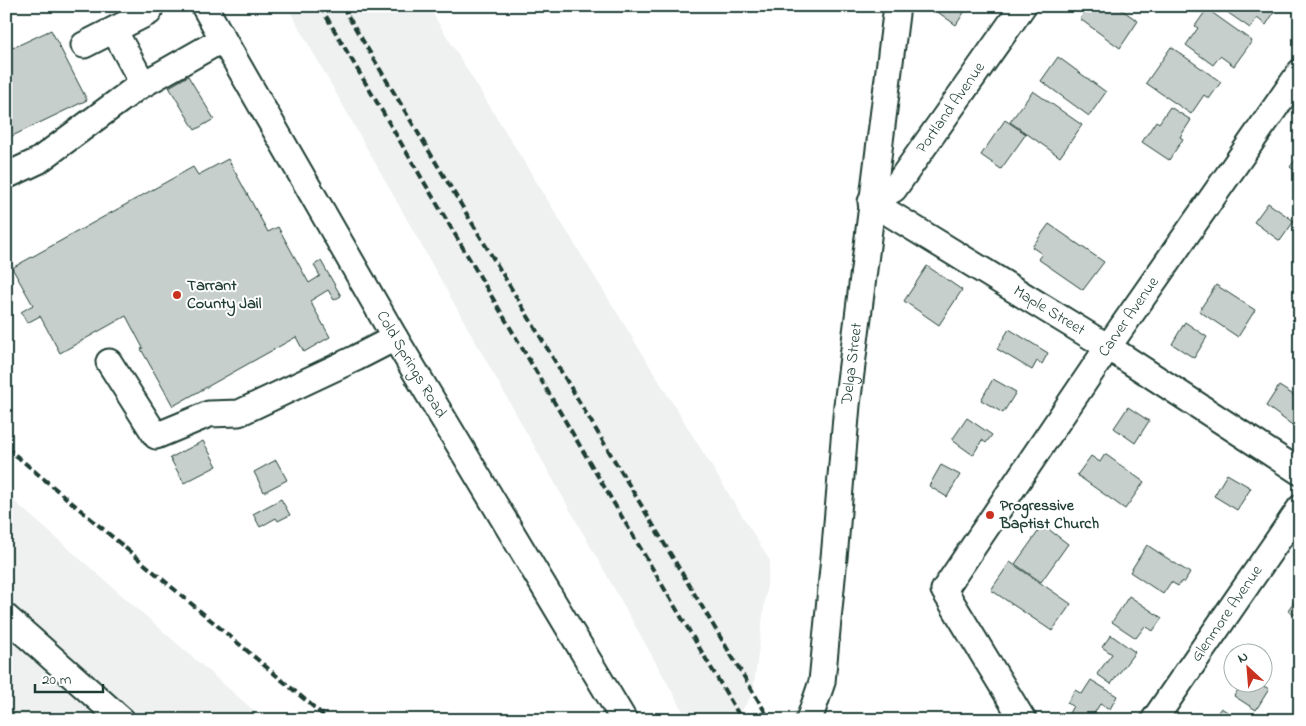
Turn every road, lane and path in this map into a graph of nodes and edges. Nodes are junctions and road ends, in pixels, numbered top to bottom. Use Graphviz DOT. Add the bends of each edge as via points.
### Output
graph roads {
  1 [pos="204,6"];
  2 [pos="897,6"];
  3 [pos="1023,6"];
  4 [pos="149,12"];
  5 [pos="114,30"];
  6 [pos="223,39"];
  7 [pos="84,45"];
  8 [pos="1300,72"];
  9 [pos="142,84"];
  10 [pos="6,176"];
  11 [pos="871,202"];
  12 [pos="395,338"];
  13 [pos="1108,347"];
  14 [pos="109,362"];
  15 [pos="1300,472"];
  16 [pos="1300,508"];
  17 [pos="6,617"];
  18 [pos="122,720"];
  19 [pos="624,720"];
  20 [pos="809,720"];
  21 [pos="1023,720"];
  22 [pos="1154,720"];
  1 -- 6 [label="street, Cold Springs Road"];
  2 -- 11 [label="street, Delga Street"];
  3 -- 11 [label="street, Portland Avenue" via="894,189"];
  4 -- 5 [label="street"];
  5 -- 7 [label="street"];
  5 -- 9 [label="street"];
  6 -- 9 [label="street"];
  6 -- 12 [label="street, Cold Springs Road"];
  8 -- 13 [label="street, Carver Avenue"];
  9 -- 10 [label="street" via="38,161"];
  11 -- 13 [label="street, Maple Street"];
  11 -- 20 [label="street, Delga Street" via="847,406 822,682"];
  12 -- 14 [label="street" via="239,413 209,414 156,436"];
  12 -- 19 [label="street, Cold Springs Road"];
  13 -- 15 [label="street, Maple Street"];
  13 -- 21 [label="street, Carver Avenue" via="944,590"];
  16 -- 22 [label="street, Glenmore Avenue"];
  17 -- 18 [label="street"];
}
